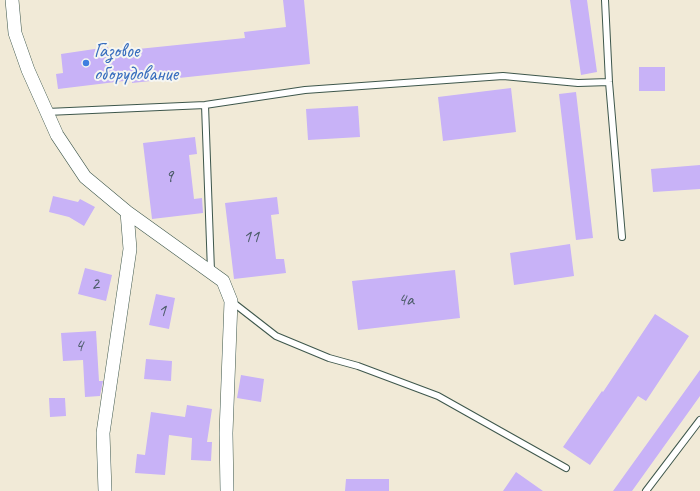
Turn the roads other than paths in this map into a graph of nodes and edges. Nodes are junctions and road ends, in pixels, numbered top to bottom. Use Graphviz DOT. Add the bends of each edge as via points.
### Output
graph roads {
  1 [pos="12,0"];
  2 [pos="605,0"];
  3 [pos="609,82"];
  4 [pos="205,105"];
  5 [pos="47,112"];
  6 [pos="127,212"];
  7 [pos="622,237"];
  8 [pos="211,271"];
  9 [pos="231,301"];
  10 [pos="700,420"];
  11 [pos="566,468"];
  12 [pos="105,491"];
  13 [pos="227,491"];
  14 [pos="646,491"];
  1 -- 5 [label="street" via="15,33"];
  2 -- 3 [label="lane"];
  3 -- 4 [label="lane" via="578,83 503,76 305,90"];
  3 -- 7 [label="lane"];
  4 -- 5 [label="lane"];
  4 -- 8 [label="lane"];
  5 -- 6 [label="street" via="57,135 85,176"];
  6 -- 8 [label="street"];
  6 -- 12 [label="street" via="130,249 103,433"];
  8 -- 9 [label="street" via="222,280"];
  9 -- 11 [label="lane" via="276,336 329,358 438,396"];
  9 -- 13 [label="street" via="226,433"];
  10 -- 14 [label="lane"];
}
